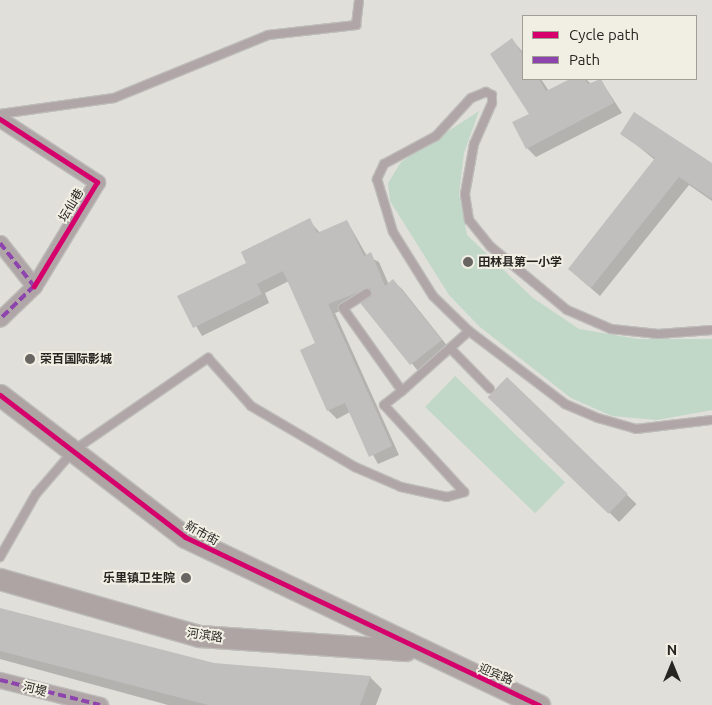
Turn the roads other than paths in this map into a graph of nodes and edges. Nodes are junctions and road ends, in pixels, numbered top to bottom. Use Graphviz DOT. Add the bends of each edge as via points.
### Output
graph roads {
  1 [pos="360,0"];
  2 [pos="0,114"];
  3 [pos="0,119"];
  4 [pos="0,243"];
  5 [pos="34,286"];
  6 [pos="367,293"];
  7 [pos="0,320"];
  8 [pos="712,330"];
  9 [pos="469,331"];
  10 [pos="450,348"];
  11 [pos="490,389"];
  12 [pos="402,391"];
  13 [pos="0,395"];
  14 [pos="712,420"];
  15 [pos="74,450"];
  16 [pos="0,558"];
  17 [pos="0,579"];
  18 [pos="354,619"];
  19 [pos="342,646"];
  20 [pos="417,651"];
  21 [pos="0,680"];
  22 [pos="100,705"];
  23 [pos="539,705"];
  1 -- 2 [label="lane" via="356,25 268,36 114,98"];
  3 -- 5 [label="street, 坛仙巷" via="97,182"];
  4 -- 5 [label="street"];
  5 -- 7 [label="street"];
  6 -- 12 [label="lane" via="343,308"];
  8 -- 9 [label="lane" via="658,334 611,329 567,310 490,246 469,220 465,194 474,144 492,103 492,96 486,92 471,98 436,136 384,164 377,179 408,260 433,296"];
  9 -- 10 [label="lane"];
  9 -- 14 [label="lane" via="565,404 598,418 636,428"];
  10 -- 11 [label="lane"];
  10 -- 12 [label="lane"];
  12 -- 15 [label="lane" via="384,405 464,492 447,498 401,487 354,467 251,406 208,358"];
  13 -- 15 [label="street, 新市街"];
  15 -- 16 [label="lane" via="36,494"];
  15 -- 18 [label="street, 新市街" via="185,537"];
  17 -- 19 [label="street, 河滨路" via="199,636"];
  18 -- 19 [label="street" via="366,635"];
  18 -- 20 [label="street, 新市街"];
  19 -- 20 [label="street, 河滨路"];
  20 -- 23 [label="street, 迎宾路"];
  21 -- 22 [label="street, 河堤"];
}
